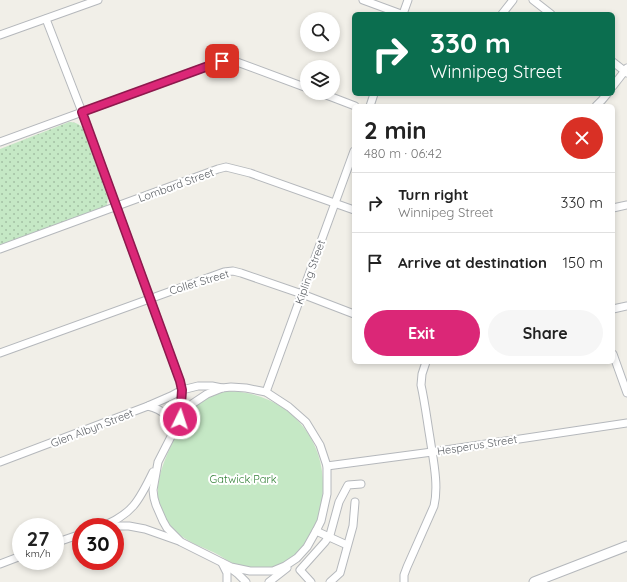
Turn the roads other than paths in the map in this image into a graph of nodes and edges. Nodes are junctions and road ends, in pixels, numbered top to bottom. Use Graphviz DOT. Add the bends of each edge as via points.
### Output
graph roads {
  1 [pos="363,0"];
  2 [pos="408,0"];
  3 [pos="513,0"];
  4 [pos="533,0"];
  5 [pos="94,1"];
  6 [pos="396,12"];
  7 [pos="403,12"];
  8 [pos="504,12"];
  9 [pos="548,12"];
  10 [pos="46,19"];
  11 [pos="0,35"];
  12 [pos="615,63"];
  13 [pos="626,70"];
  14 [pos="615,84"];
  15 [pos="300,85"];
  16 [pos="605,96"];
  17 [pos="339,100"];
  18 [pos="598,104"];
  19 [pos="352,105"];
  20 [pos="82,112"];
  21 [pos="0,142"];
  22 [pos="352,156"];
  23 [pos="335,203"];
  24 [pos="627,205"];
  25 [pos="117,207"];
  26 [pos="615,208"];
  27 [pos="352,209"];
  28 [pos="0,249"];
  29 [pos="302,294"];
  30 [pos="150,298"];
  31 [pos="627,306"];
  32 [pos="615,308"];
  33 [pos="352,313"];
  34 [pos="0,353"];
  35 [pos="615,360"];
  36 [pos="425,364"];
  37 [pos="222,388"];
  38 [pos="182,390"];
  39 [pos="266,392"];
  40 [pos="627,393"];
  41 [pos="148,406"];
  42 [pos="180,419"];
  43 [pos="627,423"];
  44 [pos="172,434"];
  45 [pos="432,452"];
  46 [pos="0,462"];
  47 [pos="158,462"];
  48 [pos="327,466"];
  49 [pos="361,484"];
  50 [pos="355,502"];
  51 [pos="117,518"];
  52 [pos="124,526"];
  53 [pos="316,531"];
  54 [pos="329,537"];
  55 [pos="181,542"];
  56 [pos="348,545"];
  57 [pos="627,546"];
  58 [pos="300,555"];
  59 [pos="12,559"];
  60 [pos="0,564"];
  61 [pos="224,564"];
  62 [pos="272,580"];
  63 [pos="227,582"];
  64 [pos="246,582"];
  65 [pos="264,582"];
  66 [pos="311,582"];
  67 [pos="330,582"];
  68 [pos="404,582"];
  69 [pos="534,582"];
  1 -- 6 [label="street"];
  2 -- 7 [label="street"];
  3 -- 8 [label="street"];
  4 -- 9 [label="street"];
  5 -- 10 [label="street"];
  10 -- 11 [label="street"];
  10 -- 20 [label="street"];
  12 -- 13 [label="street"];
  13 -- 14 [label="street"];
  15 -- 20 [label="street" via="230,60"];
  16 -- 18 [label="street"];
  17 -- 19 [label="street"];
  20 -- 21 [label="street"];
  20 -- 25 [label="street"];
  22 -- 23 [label="street, Kipling Street"];
  23 -- 25 [label="street, Lombard Street" via="226,167"];
  23 -- 27 [label="street, Lombard Street"];
  23 -- 29 [label="street, Kipling Street"];
  24 -- 26 [label="street"];
  25 -- 28 [label="street, Lombard Street"];
  25 -- 30 [label="street"];
  29 -- 30 [label="street, Collet Street" via="234,271 224,272"];
  29 -- 33 [label="street, Collet Street"];
  29 -- 39 [label="street, Kipling Street"];
  30 -- 34 [label="street, Collet Street"];
  30 -- 38 [label="street"];
  31 -- 32 [label="street"];
  35 -- 40 [label="street"];
  36 -- 45 [label="street" via="421,385"];
  37 -- 38 [label="street, Glen Albyn Street" via="198,386"];
  37 -- 39 [label="street" via="246,388"];
  37 -- 42 [label="street" via="192,404"];
  38 -- 41 [label="street, Glen Albyn Street"];
  38 -- 42 [label="street"];
  39 -- 48 [label="street" via="306,422 320,445"];
  41 -- 44 [label="street" via="165,414"];
  41 -- 46 [label="street, Glen Albyn Street"];
  42 -- 44 [label="street"];
  43 -- 45 [label="street, Hesperus Street"];
  44 -- 47 [label="street"];
  45 -- 48 [label="street, Hesperus Street"];
  45 -- 68 [label="street" via="436,499 407,567"];
  47 -- 51 [label="street" via="135,505"];
  47 -- 55 [label="street" via="153,490 156,505 163,521"];
  48 -- 53 [label="street" via="327,494"];
  49 -- 54 [label="street" via="348,485 339,502"];
  50 -- 56 [label="street"];
  52 -- 55 [label="street" via="145,529"];
  53 -- 54 [label="street"];
  53 -- 58 [label="street"];
  54 -- 56 [label="street"];
  54 -- 66 [label="street" via="300,570"];
  55 -- 61 [label="street"];
  56 -- 67 [label="street" via="340,573"];
  57 -- 69 [label="street"];
  58 -- 61 [label="street" via="273,571 250,571"];
  58 -- 62 [label="street"];
  59 -- 60 [label="street"];
  61 -- 63 [label="street"];
  61 -- 64 [label="street"];
  62 -- 65 [label="street"];
}
